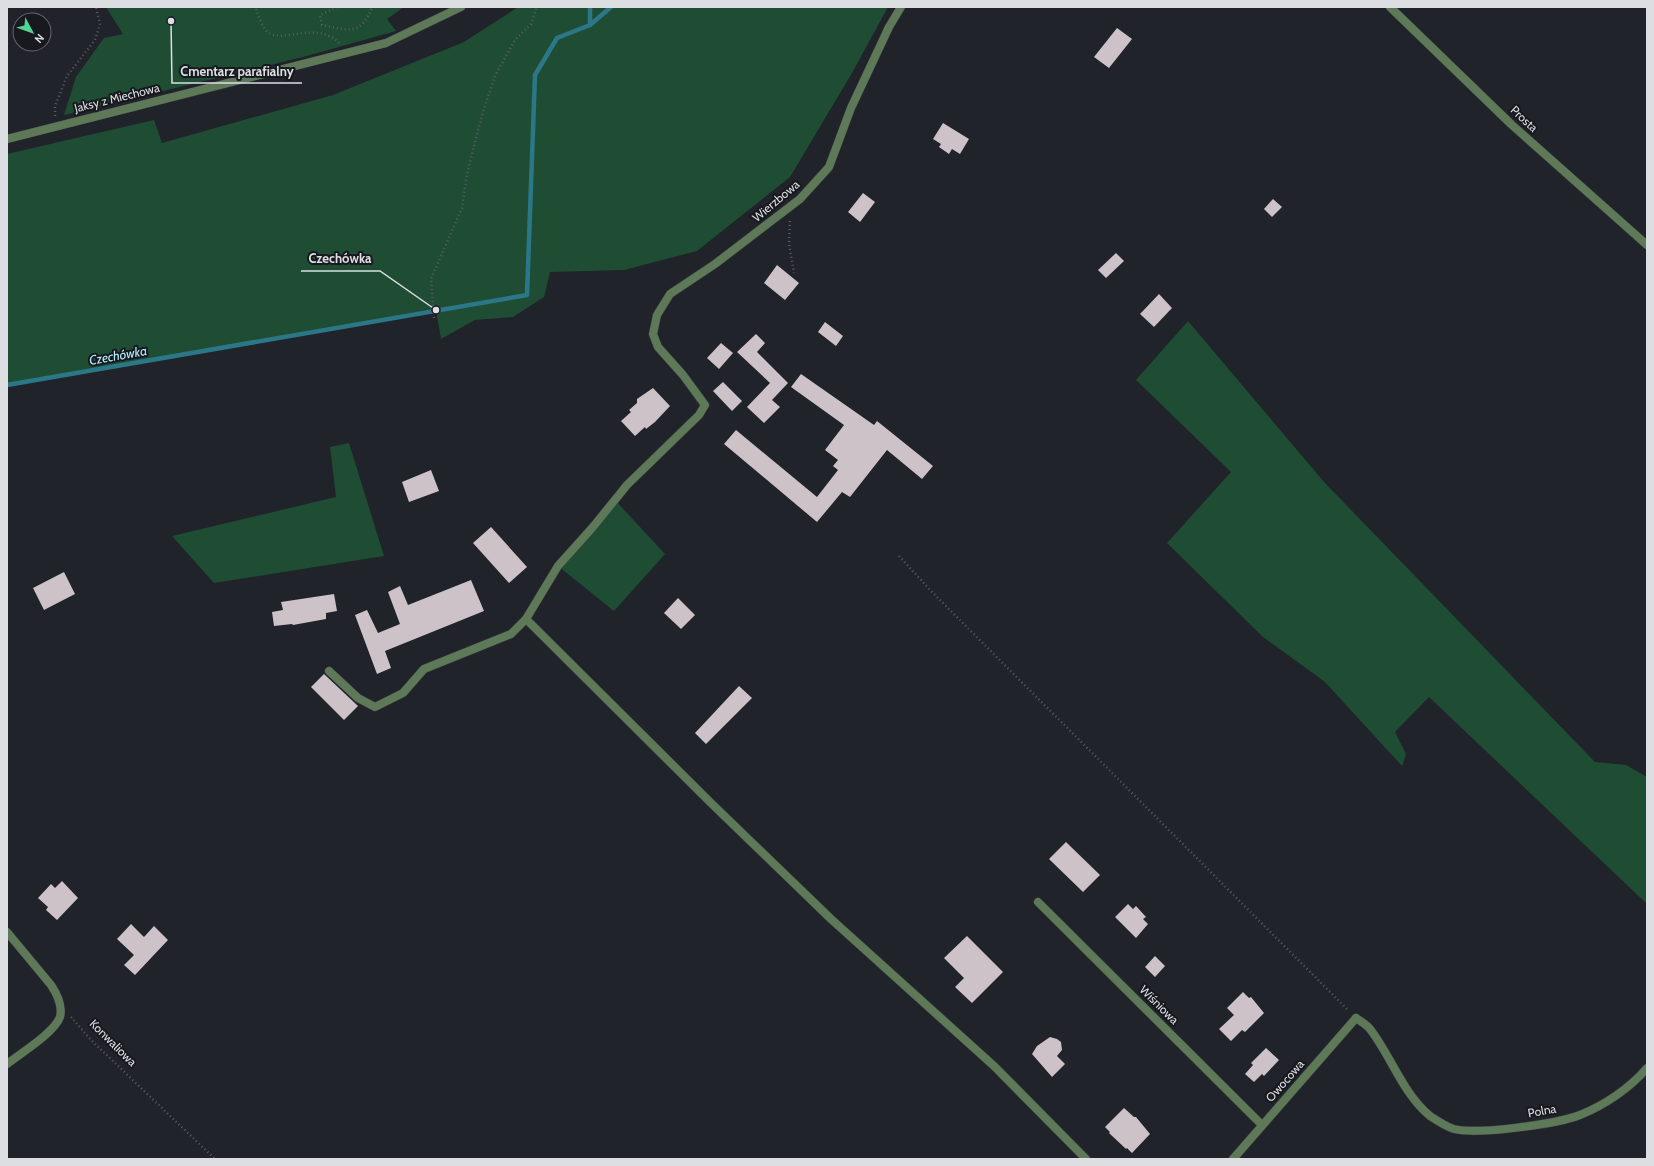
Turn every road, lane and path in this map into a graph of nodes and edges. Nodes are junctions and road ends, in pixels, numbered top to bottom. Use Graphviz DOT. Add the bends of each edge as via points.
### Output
graph roads {
  1 [pos="96,7"];
  2 [pos="337,7"];
  3 [pos="372,7"];
  4 [pos="461,7"];
  5 [pos="537,7"];
  6 [pos="901,7"];
  7 [pos="1390,7"];
  8 [pos="256,9"];
  9 [pos="345,54"];
  10 [pos="56,126"];
  11 [pos="7,139"];
  12 [pos="790,219"];
  13 [pos="1647,245"];
  14 [pos="794,273"];
  15 [pos="434,318"];
  16 [pos="900,556"];
  17 [pos="526,619"];
  18 [pos="329,671"];
  19 [pos="1038,902"];
  20 [pos="7,932"];
  21 [pos="60,1005"];
  22 [pos="1356,1018"];
  23 [pos="7,1064"];
  24 [pos="1647,1068"];
  25 [pos="1262,1125"];
  26 [pos="215,1159"];
  27 [pos="1086,1159"];
  28 [pos="1233,1159"];
  1 -- 10 [label="path" via="100,24 95,40 68,76 55,106"];
  2 -- 3 [label="path" via="320,15 322,25 341,29 358,28 367,20"];
  4 -- 9 [label="street, Jaksy z Miechowa" via="386,43"];
  5 -- 15 [label="path" via="531,24 515,40 495,76 467,174 462,208 431,280"];
  6 -- 17 [label="street, Wierzbowa" via="851,108 829,167 800,199 715,264 670,294 657,315 653,334 658,347 684,375 705,405 699,416 627,485 558,566"];
  7 -- 13 [label="street, Prosta" via="1512,125"];
  8 -- 9 [label="path" via="262,24 270,34 323,34 334,38 342,46"];
  9 -- 10 [label="street, Jaksy z Miechowa"];
  10 -- 11 [label="street, Jaksy z Miechowa"];
  12 -- 14 [label="path" via="788,243"];
  16 -- 22 [label="path" via="931,591"];
  17 -- 18 [label="street" via="510,634 424,669 403,693 375,707 358,698"];
  17 -- 27 [label="street" via="722,814 831,919 994,1066"];
  19 -- 25 [label="street, Wiśniowa"];
  20 -- 21 [label="street" via="51,985"];
  21 -- 23 [label="street" via="60,1016 53,1028"];
  21 -- 26 [label="path, Konwaliowa" via="91,1040"];
  22 -- 24 [label="street, Polna" via="1369,1028 1409,1093 1430,1116 1453,1129 1473,1131 1538,1125 1580,1115 1611,1099 1636,1081"];
  22 -- 25 [label="street, Owocowa"];
  25 -- 28 [label="street, Owocowa"];
}
